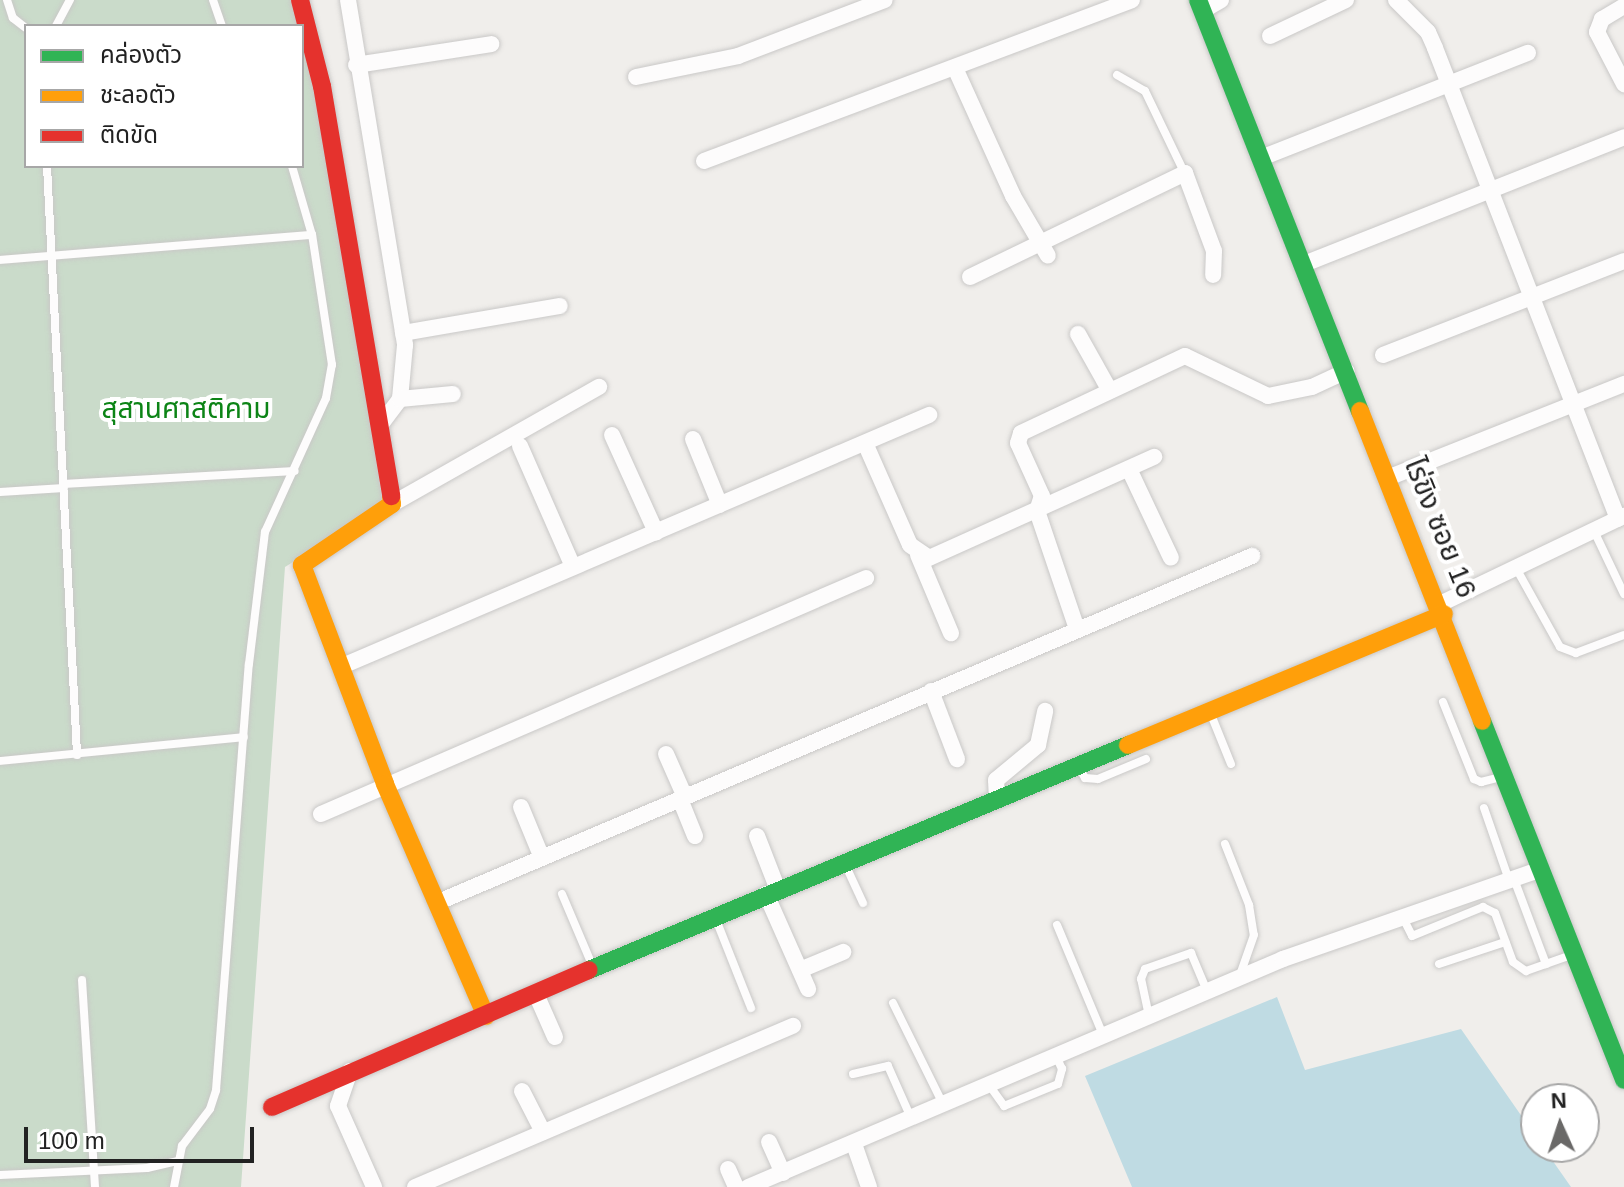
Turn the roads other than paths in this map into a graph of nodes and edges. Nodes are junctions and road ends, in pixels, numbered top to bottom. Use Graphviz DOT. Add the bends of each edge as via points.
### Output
graph roads {
  1 [pos="70,0"];
  2 [pos="213,0"];
  3 [pos="300,0"];
  4 [pos="348,0"];
  5 [pos="885,0"];
  6 [pos="1132,0"];
  7 [pos="1221,0"];
  8 [pos="1346,0"];
  9 [pos="1396,0"];
  10 [pos="4,1"];
  11 [pos="1200,5"];
  12 [pos="1624,6"];
  13 [pos="58,24"];
  14 [pos="221,24"];
  15 [pos="24,26"];
  16 [pos="1270,36"];
  17 [pos="491,44"];
  18 [pos="1528,53"];
  19 [pos="356,65"];
  20 [pos="955,68"];
  21 [pos="1117,75"];
  22 [pos="636,77"];
  23 [pos="1624,84"];
  24 [pos="1449,87"];
  25 [pos="1624,137"];
  26 [pos="1261,158"];
  27 [pos="704,161"];
  28 [pos="47,168"];
  29 [pos="293,168"];
  30 [pos="1185,173"];
  31 [pos="1489,190"];
  32 [pos="312,235"];
  33 [pos="1037,242"];
  34 [pos="1048,256"];
  35 [pos="52,258"];
  36 [pos="0,260"];
  37 [pos="1624,261"];
  38 [pos="1304,264"];
  39 [pos="1213,275"];
  40 [pos="970,277"];
  41 [pos="1533,297"];
  42 [pos="560,306"];
  43 [pos="403,333"];
  44 [pos="1078,334"];
  45 [pos="1383,355"];
  46 [pos="1347,371"];
  47 [pos="1624,384"];
  48 [pos="599,387"];
  49 [pos="1110,391"];
  50 [pos="453,394"];
  51 [pos="400,399"];
  52 [pos="1576,404"];
  53 [pos="929,415"];
  54 [pos="381,424"];
  55 [pos="612,435"];
  56 [pos="693,439"];
  57 [pos="865,443"];
  58 [pos="520,446"];
  59 [pos="1154,457"];
  60 [pos="1129,469"];
  61 [pos="295,471"];
  62 [pos="1390,477"];
  63 [pos="64,486"];
  64 [pos="0,492"];
  65 [pos="392,504"];
  66 [pos="720,505"];
  67 [pos="1037,511"];
  68 [pos="1621,517"];
  69 [pos="1594,531"];
  70 [pos="656,532"];
  71 [pos="918,555"];
  72 [pos="1252,556"];
  73 [pos="1171,558"];
  74 [pos="573,567"];
  75 [pos="1515,568"];
  76 [pos="866,578"];
  77 [pos="1624,594"];
  78 [pos="1442,609"];
  79 [pos="1077,629"];
  80 [pos="951,633"];
  81 [pos="1624,635"];
  82 [pos="340,667"];
  83 [pos="931,691"];
  84 [pos="1443,702"];
  85 [pos="1045,711"];
  86 [pos="1209,711"];
  87 [pos="244,737"];
  88 [pos="666,754"];
  89 [pos="77,755"];
  90 [pos="957,759"];
  91 [pos="1146,759"];
  92 [pos="0,761"];
  93 [pos="1231,764"];
  94 [pos="1077,766"];
  95 [pos="1505,776"];
  96 [pos="385,784"];
  97 [pos="682,798"];
  98 [pos="997,799"];
  99 [pos="521,807"];
  100 [pos="1484,808"];
  101 [pos="321,814"];
  102 [pos="695,836"];
  103 [pos="757,836"];
  104 [pos="1225,844"];
  105 [pos="542,858"];
  106 [pos="844,862"];
  107 [pos="1541,869"];
  108 [pos="1511,879"];
  109 [pos="772,892"];
  110 [pos="562,894"];
  111 [pos="436,903"];
  112 [pos="863,903"];
  113 [pos="715,917"];
  114 [pos="1403,917"];
  115 [pos="1057,925"];
  116 [pos="1505,942"];
  117 [pos="843,952"];
  118 [pos="1574,954"];
  119 [pos="1439,964"];
  120 [pos="1546,964"];
  121 [pos="594,968"];
  122 [pos="800,970"];
  123 [pos="1239,977"];
  124 [pos="82,980"];
  125 [pos="808,989"];
  126 [pos="1207,991"];
  127 [pos="536,994"];
  128 [pos="893,1003"];
  129 [pos="751,1008"];
  130 [pos="486,1016"];
  131 [pos="1149,1016"];
  132 [pos="793,1026"];
  133 [pos="1103,1035"];
  134 [pos="555,1037"];
  135 [pos="1056,1056"];
  136 [pos="350,1071"];
  137 [pos="853,1074"];
  138 [pos="1624,1080"];
  139 [pos="989,1084"];
  140 [pos="522,1091"];
  141 [pos="943,1104"];
  142 [pos="272,1107"];
  143 [pos="911,1118"];
  144 [pos="543,1132"];
  145 [pos="769,1142"];
  146 [pos="854,1144"];
  147 [pos="178,1161"];
  148 [pos="728,1169"];
  149 [pos="94,1170"];
  150 [pos="783,1173"];
  151 [pos="0,1175"];
  152 [pos="95,1187"];
  153 [pos="174,1187"];
  154 [pos="374,1187"];
  155 [pos="415,1187"];
  156 [pos="736,1187"];
  157 [pos="748,1187"];
  158 [pos="869,1187"];
  1 -- 13 [label="lane" via="69,11"];
  2 -- 14 [label="lane"];
  3 -- 54 [label="street" via="322,86"];
  4 -- 19 [label="street"];
  5 -- 22 [label="street" via="729,59"];
  6 -- 20 [label="street"];
  7 -- 11 [label="street"];
  8 -- 16 [label="street"];
  9 -- 24 [label="street" via="1428,32"];
  10 -- 15 [label="lane"];
  11 -- 26 [label="street, ไร่ขิง ซอย 16"];
  12 -- 23 [label="street" via="1602,19 1597,32"];
  17 -- 19 [label="street"];
  18 -- 24 [label="street"];
  19 -- 43 [label="street"];
  20 -- 27 [label="street"];
  20 -- 33 [label="street"];
  21 -- 30 [label="lane" via="1145,91"];
  24 -- 26 [label="street"];
  24 -- 31 [label="street"];
  25 -- 31 [label="street"];
  26 -- 38 [label="street, ไร่ขิง ซอย 16"];
  28 -- 35 [label="lane"];
  29 -- 32 [label="lane"];
  30 -- 33 [label="street"];
  30 -- 39 [label="street" via="1214,251"];
  31 -- 38 [label="street"];
  31 -- 41 [label="street"];
  32 -- 35 [label="lane"];
  32 -- 61 [label="lane" via="332,365 326,398"];
  33 -- 34 [label="street"];
  33 -- 40 [label="street"];
  35 -- 36 [label="lane"];
  35 -- 63 [label="lane"];
  37 -- 41 [label="street"];
  38 -- 46 [label="street, ไร่ขิง ซอย 16"];
  41 -- 45 [label="street"];
  41 -- 52 [label="street"];
  42 -- 43 [label="street"];
  43 -- 51 [label="street" via="406,374"];
  44 -- 49 [label="street"];
  46 -- 49 [label="street" via="1312,387 1268,396 1239,386 1190,355"];
  46 -- 62 [label="street, ไร่ขิง ซอย 16"];
  47 -- 52 [label="street"];
  48 -- 65 [label="street"];
  49 -- 67 [label="street" via="1017,437 1042,496"];
  50 -- 51 [label="street"];
  51 -- 54 [label="street"];
  52 -- 62 [label="street"];
  52 -- 68 [label="street"];
  53 -- 57 [label="street"];
  54 -- 65 [label="street"];
  55 -- 70 [label="street"];
  56 -- 66 [label="street"];
  57 -- 66 [label="street"];
  57 -- 71 [label="street"];
  58 -- 74 [label="street"];
  59 -- 60 [label="street"];
  60 -- 67 [label="street"];
  60 -- 73 [label="street"];
  61 -- 63 [label="lane"];
  61 -- 87 [label="lane" via="265,532"];
  62 -- 78 [label="street, ไร่ขิง ซอย 16"];
  63 -- 64 [label="lane"];
  63 -- 89 [label="lane"];
  65 -- 82 [label="street" via="302,565"];
  66 -- 70 [label="street"];
  67 -- 71 [label="street" via="929,558"];
  67 -- 79 [label="street"];
  68 -- 69 [label="street"];
  69 -- 75 [label="street"];
  69 -- 77 [label="lane"];
  70 -- 74 [label="street"];
  71 -- 80 [label="street"];
  72 -- 79 [label="street"];
  74 -- 82 [label="street"];
  75 -- 78 [label="street"];
  75 -- 81 [label="lane" via="1560,647 1576,653"];
  76 -- 96 [label="street"];
  78 -- 86 [label="street"];
  78 -- 95 [label="street, ไร่ขิง ซอย 16"];
  79 -- 83 [label="street"];
  82 -- 96 [label="street"];
  83 -- 90 [label="street"];
  83 -- 97 [label="street"];
  84 -- 95 [label="lane" via="1474,779"];
  85 -- 98 [label="street" via="1038,745 996,780"];
  86 -- 93 [label="lane"];
  86 -- 94 [label="street"];
  87 -- 89 [label="lane"];
  87 -- 147 [label="lane" via="216,1090"];
  88 -- 97 [label="street"];
  89 -- 92 [label="lane"];
  91 -- 94 [label="lane" via="1098,779 1085,778"];
  94 -- 98 [label="street"];
  95 -- 107 [label="street, ไร่ขิง ซอย 16"];
  96 -- 101 [label="street"];
  96 -- 111 [label="street"];
  97 -- 102 [label="street"];
  97 -- 105 [label="street"];
  98 -- 106 [label="street"];
  99 -- 105 [label="street"];
  100 -- 108 [label="lane"];
  103 -- 109 [label="street"];
  104 -- 123 [label="lane" via="1249,905 1254,935"];
  105 -- 111 [label="street"];
  106 -- 109 [label="street"];
  106 -- 112 [label="lane"];
  107 -- 108 [label="street"];
  107 -- 118 [label="street, ไร่ขิง ซอย 16"];
  108 -- 114 [label="street"];
  108 -- 120 [label="lane"];
  109 -- 113 [label="street"];
  109 -- 122 [label="street"];
  110 -- 121 [label="lane"];
  111 -- 130 [label="street"];
  113 -- 121 [label="street"];
  113 -- 129 [label="lane"];
  114 -- 116 [label="lane" via="1412,936 1483,907 1495,913"];
  114 -- 123 [label="street"];
  115 -- 133 [label="lane"];
  116 -- 119 [label="lane"];
  116 -- 120 [label="lane" via="1513,962 1526,971"];
  117 -- 122 [label="street"];
  118 -- 120 [label="lane"];
  118 -- 138 [label="street, ไร่ขิง ซอย 16"];
  121 -- 127 [label="street"];
  122 -- 125 [label="street"];
  123 -- 126 [label="street"];
  124 -- 149 [label="lane"];
  126 -- 131 [label="street"];
  126 -- 131 [label="lane" via="1191,953 1145,969 1141,979"];
  127 -- 130 [label="street"];
  127 -- 134 [label="street"];
  128 -- 141 [label="lane"];
  130 -- 136 [label="street"];
  131 -- 133 [label="street"];
  132 -- 144 [label="street"];
  133 -- 135 [label="street"];
  135 -- 139 [label="street"];
  135 -- 139 [label="lane" via="1062,1069 1058,1084 1004,1106"];
  136 -- 142 [label="street"];
  136 -- 154 [label="street" via="338,1106"];
  137 -- 143 [label="lane" via="884,1063"];
  139 -- 141 [label="street"];
  140 -- 144 [label="street"];
  141 -- 143 [label="street"];
  143 -- 146 [label="street"];
  144 -- 155 [label="street"];
  145 -- 150 [label="street"];
  146 -- 150 [label="street"];
  146 -- 158 [label="street"];
  147 -- 149 [label="lane"];
  147 -- 153 [label="lane"];
  148 -- 156 [label="street"];
  149 -- 151 [label="lane"];
  149 -- 152 [label="lane"];
  150 -- 157 [label="street"];
}
